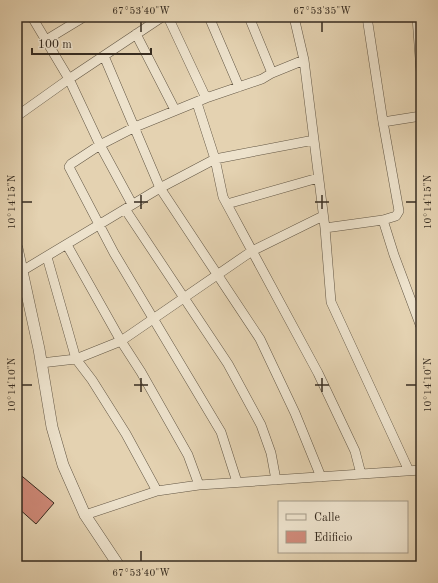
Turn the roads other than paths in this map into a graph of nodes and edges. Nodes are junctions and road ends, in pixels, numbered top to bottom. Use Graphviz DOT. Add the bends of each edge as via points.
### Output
graph roads {
  1 [pos="32,17"];
  2 [pos="84,17"];
  3 [pos="162,17"];
  4 [pos="168,17"];
  5 [pos="209,17"];
  6 [pos="249,17"];
  7 [pos="294,17"];
  8 [pos="367,17"];
  9 [pos="417,17"];
  10 [pos="136,34"];
  11 [pos="46,40"];
  12 [pos="104,56"];
  13 [pos="304,60"];
  14 [pos="421,72"];
  15 [pos="272,73"];
  16 [pos="69,79"];
  17 [pos="239,87"];
  18 [pos="206,98"];
  19 [pos="197,103"];
  20 [pos="175,110"];
  21 [pos="17,116"];
  22 [pos="421,116"];
  23 [pos="383,122"];
  24 [pos="135,127"];
  25 [pos="314,140"];
  26 [pos="100,145"];
  27 [pos="215,159"];
  28 [pos="318,178"];
  29 [pos="160,188"];
  30 [pos="227,204"];
  31 [pos="129,207"];
  32 [pos="323,216"];
  33 [pos="383,220"];
  34 [pos="99,225"];
  35 [pos="325,228"];
  36 [pos="67,245"];
  37 [pos="17,248"];
  38 [pos="252,251"];
  39 [pos="47,257"];
  40 [pos="22,271"];
  41 [pos="217,274"];
  42 [pos="184,297"];
  43 [pos="153,318"];
  44 [pos="421,327"];
  45 [pos="121,341"];
  46 [pos="76,359"];
  47 [pos="41,363"];
  48 [pos="421,470"];
  49 [pos="409,471"];
  50 [pos="361,474"];
  51 [pos="321,477"];
  52 [pos="276,480"];
  53 [pos="237,482"];
  54 [pos="199,485"];
  55 [pos="157,491"];
  56 [pos="85,514"];
  57 [pos="119,566"];
  1 -- 11 [label="street"];
  2 -- 11 [label="street"];
  3 -- 10 [label="street"];
  4 -- 18 [label="street"];
  5 -- 17 [label="street"];
  6 -- 15 [label="street"];
  7 -- 13 [label="street"];
  8 -- 23 [label="street"];
  9 -- 14 [label="street"];
  10 -- 12 [label="street"];
  10 -- 20 [label="street"];
  11 -- 16 [label="street"];
  12 -- 16 [label="street"];
  12 -- 24 [label="street"];
  13 -- 15 [label="street"];
  13 -- 25 [label="street"];
  15 -- 17 [label="street"];
  16 -- 21 [label="street"];
  16 -- 26 [label="street"];
  17 -- 18 [label="street"];
  18 -- 19 [label="street"];
  19 -- 20 [label="street"];
  19 -- 27 [label="street"];
  20 -- 24 [label="street"];
  22 -- 23 [label="street"];
  23 -- 33 [label="street" via="399,211 396,216"];
  24 -- 26 [label="street"];
  24 -- 29 [label="street"];
  25 -- 27 [label="street"];
  25 -- 28 [label="street"];
  26 -- 31 [label="street"];
  26 -- 34 [label="street" via="69,167"];
  27 -- 29 [label="street"];
  27 -- 30 [label="street" via="223,197"];
  28 -- 30 [label="street"];
  28 -- 32 [label="street"];
  29 -- 31 [label="street"];
  29 -- 41 [label="street"];
  30 -- 38 [label="street"];
  31 -- 34 [label="street"];
  31 -- 42 [label="street"];
  32 -- 35 [label="street"];
  32 -- 38 [label="street"];
  33 -- 35 [label="street"];
  33 -- 44 [label="street"];
  34 -- 36 [label="street"];
  34 -- 43 [label="street"];
  35 -- 49 [label="street" via="331,302"];
  36 -- 39 [label="street"];
  36 -- 45 [label="street"];
  37 -- 40 [label="street"];
  38 -- 41 [label="street"];
  38 -- 50 [label="street" via="318,373 355,451"];
  39 -- 40 [label="street"];
  39 -- 46 [label="street"];
  40 -- 47 [label="street"];
  41 -- 42 [label="street"];
  41 -- 51 [label="street" via="260,339 295,413"];
  42 -- 43 [label="street"];
  42 -- 52 [label="street" via="228,364 261,425 271,453"];
  43 -- 45 [label="street"];
  43 -- 53 [label="street" via="221,432"];
  45 -- 46 [label="street"];
  45 -- 54 [label="street" via="188,455"];
  46 -- 47 [label="street"];
  46 -- 55 [label="street" via="126,434"];
  47 -- 56 [label="street" via="57,446"];
  48 -- 49 [label="street"];
  49 -- 50 [label="street"];
  50 -- 51 [label="street"];
  51 -- 52 [label="street"];
  52 -- 53 [label="street"];
  53 -- 54 [label="street"];
  54 -- 55 [label="street"];
  55 -- 56 [label="street"];
  56 -- 57 [label="street"];
}
